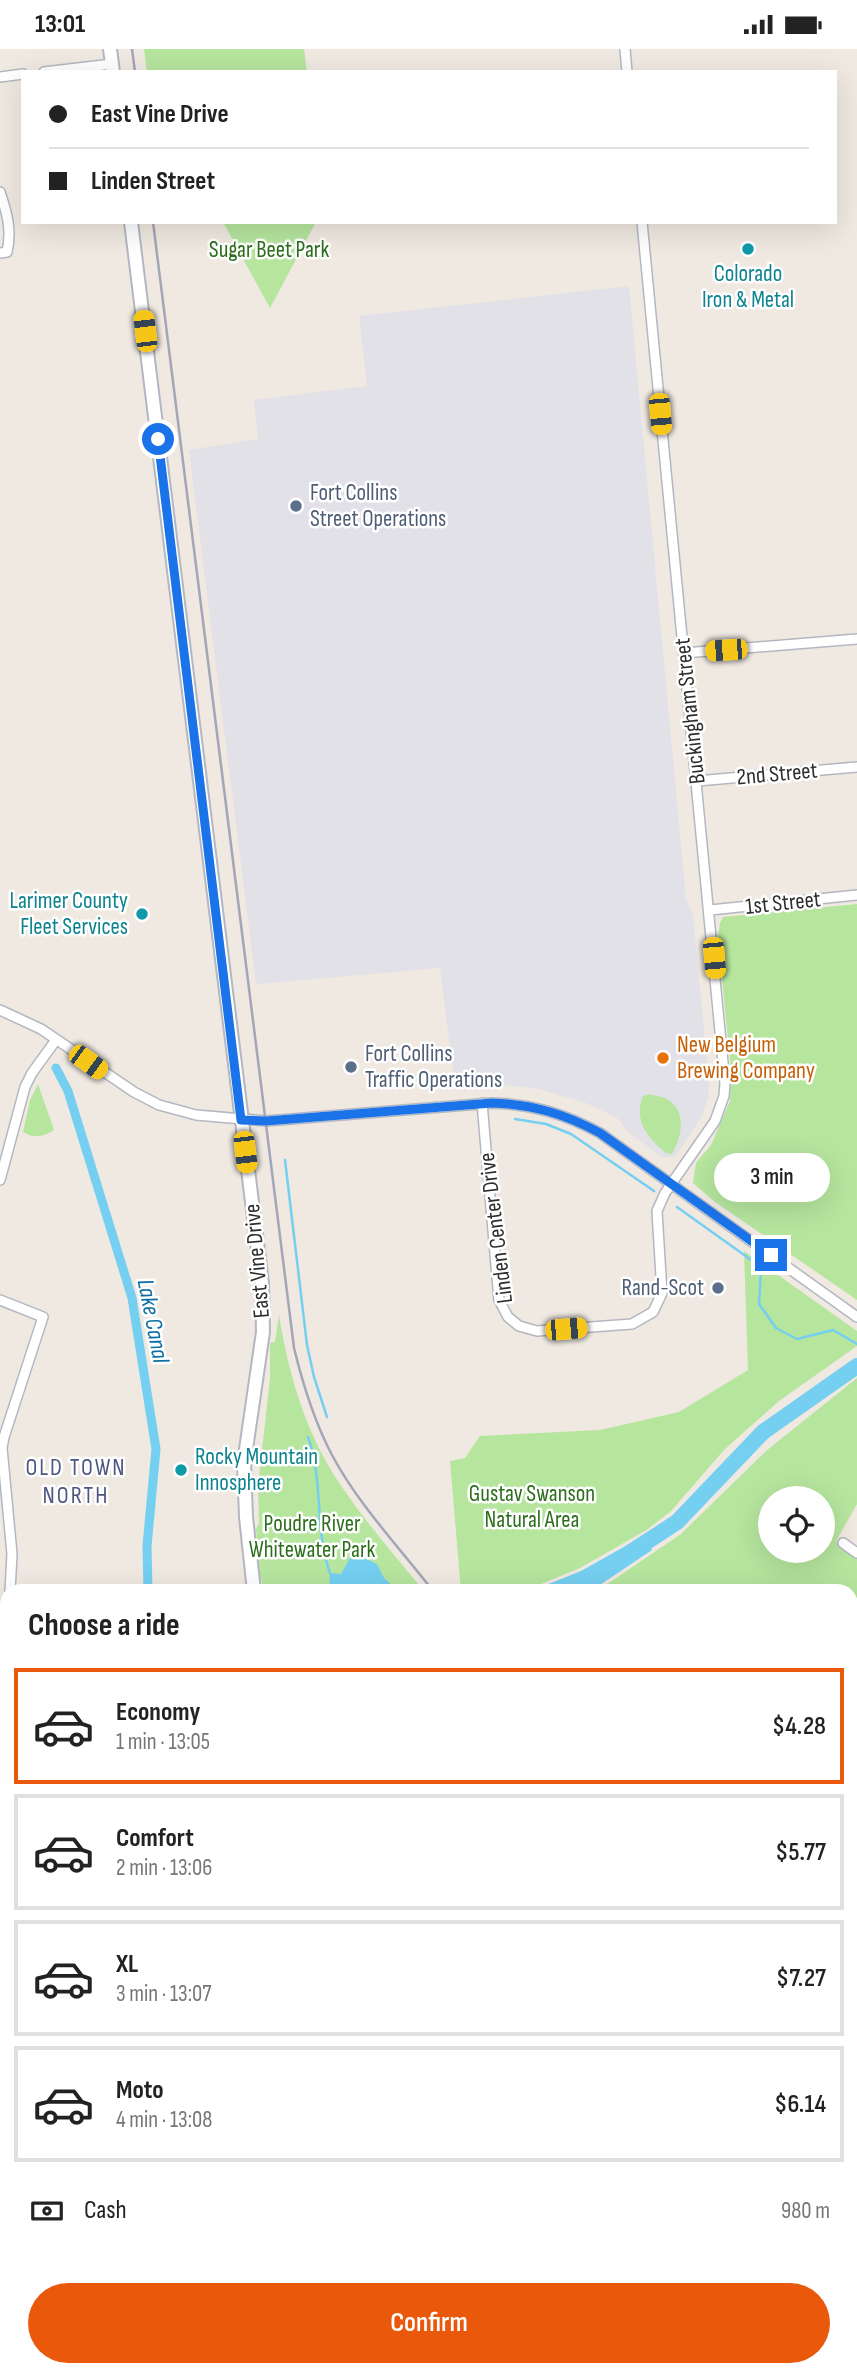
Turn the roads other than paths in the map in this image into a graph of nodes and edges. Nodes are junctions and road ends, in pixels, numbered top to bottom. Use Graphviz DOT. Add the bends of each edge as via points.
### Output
graph roads {
  1 [pos="110,49"];
  2 [pos="625,49"];
  3 [pos="112,68"];
  4 [pos="78,70"];
  5 [pos="627,70"];
  6 [pos="21,74"];
  7 [pos="0,77"];
  8 [pos="0,192"];
  9 [pos="131,224"];
  10 [pos="642,224"];
  11 [pos="0,253"];
  12 [pos="857,639"];
  13 [pos="684,653"];
  14 [pos="857,767"];
  15 [pos="697,781"];
  16 [pos="857,895"];
  17 [pos="710,910"];
  18 [pos="0,1010"];
  19 [pos="56,1040"];
  20 [pos="482,1103"];
  21 [pos="241,1120"];
  22 [pos="0,1180"];
  23 [pos="672,1185"];
  24 [pos="0,1300"];
  25 [pos="857,1317"];
  26 [pos="4,1501"];
  27 [pos="843,1543"];
  28 [pos="857,1553"];
  29 [pos="11,1584"];
  30 [pos="253,1584"];
  1 -- 3 [label="main road"];
  2 -- 5 [label="street"];
  3 -- 4 [label="street"];
  6 -- 7 [label="street"];
  8 -- 11 [label="street" via="10,237 7,252"];
  9 -- 21 [label="main road, East Vine Drive"];
  10 -- 13 [label="street, Buckingham Street"];
  12 -- 13 [label="street"];
  13 -- 15 [label="street, Buckingham Street"];
  14 -- 15 [label="street, 2nd Street"];
  15 -- 17 [label="street, Buckingham Street"];
  16 -- 17 [label="street, 1st Street"];
  17 -- 23 [label="street, Buckingham Street" via="724,1096 715,1121"];
  18 -- 19 [label="street"];
  19 -- 21 [label="street" via="108,1077 159,1105"];
  19 -- 22 [label="street" via="24,1087"];
  20 -- 21 [label="street"];
  20 -- 23 [label="street" via="526,1105 569,1117 600,1133"];
  20 -- 23 [label="street, Linden Center Drive" via="499,1300 519,1327 537,1331 632,1324 653,1313 662,1293 657,1212"];
  21 -- 30 [label="main road, East Vine Drive" via="264,1312 244,1463"];
  23 -- 25 [label="street"];
  24 -- 26 [label="street" via="43,1317 4,1437"];
  26 -- 29 [label="street"];
  27 -- 28 [label="street"];
}
